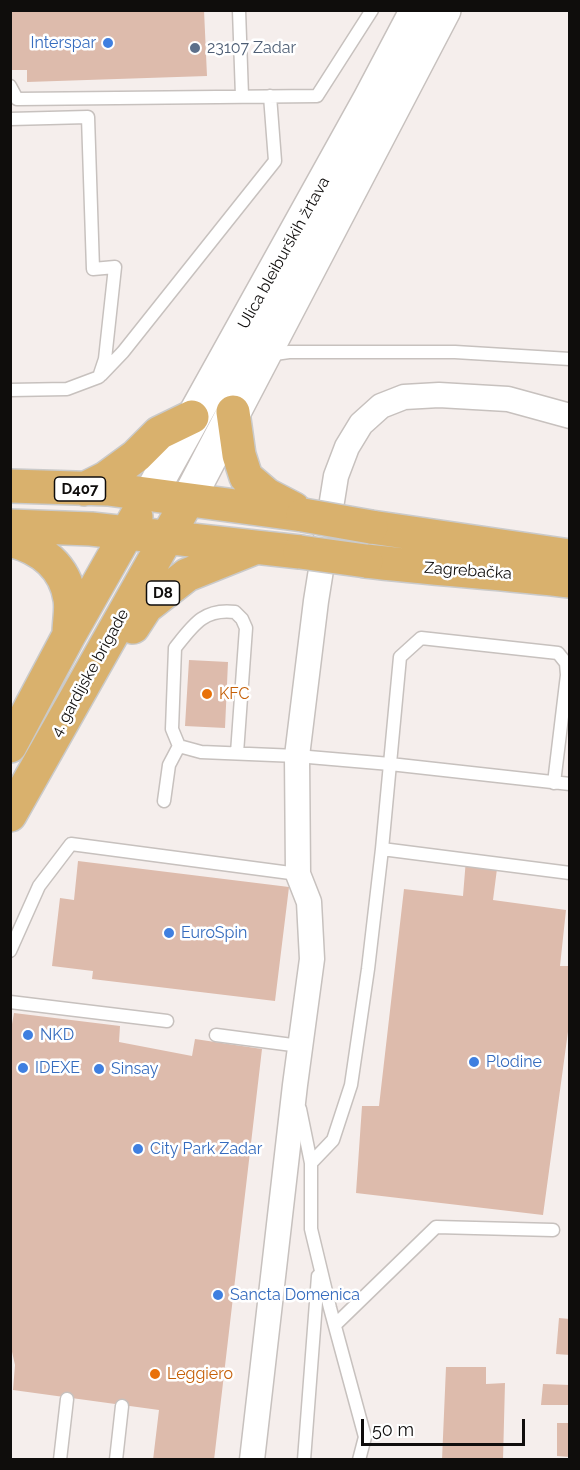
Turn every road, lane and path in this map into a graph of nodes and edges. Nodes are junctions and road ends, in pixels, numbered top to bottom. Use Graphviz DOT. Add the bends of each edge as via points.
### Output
graph roads {
  1 [pos="239,10"];
  2 [pos="372,10"];
  3 [pos="417,10"];
  4 [pos="444,10"];
  5 [pos="10,86"];
  6 [pos="242,96"];
  7 [pos="270,96"];
  8 [pos="10,119"];
  9 [pos="264,355"];
  10 [pos="570,359"];
  11 [pos="99,377"];
  12 [pos="10,390"];
  13 [pos="234,412"];
  14 [pos="570,416"];
  15 [pos="192,417"];
  16 [pos="10,486"];
  17 [pos="84,489"];
  18 [pos="150,495"];
  19 [pos="188,500"];
  20 [pos="303,515"];
  21 [pos="10,525"];
  22 [pos="126,533"];
  23 [pos="166,537"];
  24 [pos="10,540"];
  25 [pos="256,548"];
  26 [pos="570,556"];
  27 [pos="570,581"];
  28 [pos="68,637"];
  29 [pos="93,669"];
  30 [pos="10,746"];
  31 [pos="178,746"];
  32 [pos="237,753"];
  33 [pos="297,756"];
  34 [pos="390,764"];
  35 [pos="554,783"];
  36 [pos="570,784"];
  37 [pos="164,801"];
  38 [pos="10,815"];
  39 [pos="382,849"];
  40 [pos="570,873"];
  41 [pos="298,874"];
  42 [pos="10,951"];
  43 [pos="10,1002"];
  44 [pos="167,1021"];
  45 [pos="216,1035"];
  46 [pos="300,1046"];
  47 [pos="295,1084"];
  48 [pos="311,1163"];
  49 [pos="553,1230"];
  50 [pos="319,1263"];
  51 [pos="335,1325"];
  52 [pos="67,1399"];
  53 [pos="122,1406"];
  54 [pos="60,1460"];
  55 [pos="116,1460"];
  56 [pos="252,1460"];
  57 [pos="304,1460"];
  58 [pos="359,1460"];
  1 -- 6 [label="lane"];
  2 -- 7 [label="lane" via="317,96"];
  3 -- 15 [label="street, Ulica bleiburških žrtava"];
  4 -- 9 [label="street, Ulica bleiburških žrtava"];
  5 -- 6 [label="lane" via="16,99"];
  6 -- 7 [label="lane"];
  7 -- 11 [label="lane" via="275,161"];
  8 -- 11 [label="lane" via="88,117 93,269 115,267 105,359"];
  9 -- 10 [label="lane" via="455,352"];
  9 -- 13 [label="street, Ulica bleiburških žrtava"];
  11 -- 12 [label="lane" via="67,389"];
  13 -- 19 [label="street, Ulica bleiburških žrtava"];
  13 -- 20 [label="main road" via="246,477 267,495"];
  14 -- 33 [label="street" via="508,399 439,395 405,397 381,406 361,424 336,476"];
  15 -- 17 [label="main road" via="159,433 136,456"];
  15 -- 18 [label="street, Ulica bleiburških žrtava"];
  16 -- 17 [label="main road, D407"];
  17 -- 18 [label="main road, D407"];
  18 -- 19 [label="main road, Zagrebačka"];
  18 -- 22 [label="main road"];
  19 -- 20 [label="main road, Zagrebačka"];
  19 -- 23 [label="main road, 4. gardijske brigade / D8"];
  20 -- 26 [label="main road, Zagrebačka, bridge"];
  21 -- 22 [label="main road"];
  22 -- 23 [label="main road"];
  22 -- 28 [label="main road"];
  23 -- 25 [label="main road, D8"];
  23 -- 29 [label="main road, 4. gardijske brigade / D8"];
  24 -- 28 [label="main road" via="39,550 60,570 71,602"];
  25 -- 27 [label="main road, Zagrebačka / D8, bridge"];
  25 -- 29 [label="main road, D8" via="187,575 165,591 146,607 116,652"];
  28 -- 30 [label="main road"];
  29 -- 38 [label="main road, 4. gardijske brigade / D8"];
  31 -- 32 [label="lane" via="201,752"];
  31 -- 32 [label="lane" via="172,729 175,648 202,618 221,610 236,612 246,628"];
  31 -- 37 [label="lane" via="169,765"];
  32 -- 33 [label="lane"];
  33 -- 34 [label="lane"];
  33 -- 41 [label="street"];
  34 -- 35 [label="lane"];
  34 -- 35 [label="lane" via="400,657 421,638 558,653 566,663 567,675"];
  34 -- 39 [label="lane"];
  35 -- 36 [label="lane"];
  39 -- 40 [label="lane"];
  39 -- 48 [label="lane" via="351,1085 333,1140"];
  41 -- 42 [label="lane" via="71,844 39,886"];
  41 -- 46 [label="street" via="309,902 312,958"];
  43 -- 44 [label="lane"];
  45 -- 46 [label="lane"];
  46 -- 47 [label="street"];
  47 -- 48 [label="lane"];
  47 -- 56 [label="street"];
  48 -- 50 [label="lane" via="311,1228"];
  49 -- 51 [label="lane" via="436,1227"];
  50 -- 51 [label="lane"];
  50 -- 57 [label="lane"];
  51 -- 58 [label="lane" via="365,1437"];
  52 -- 54 [label="lane"];
  53 -- 55 [label="lane"];
}
